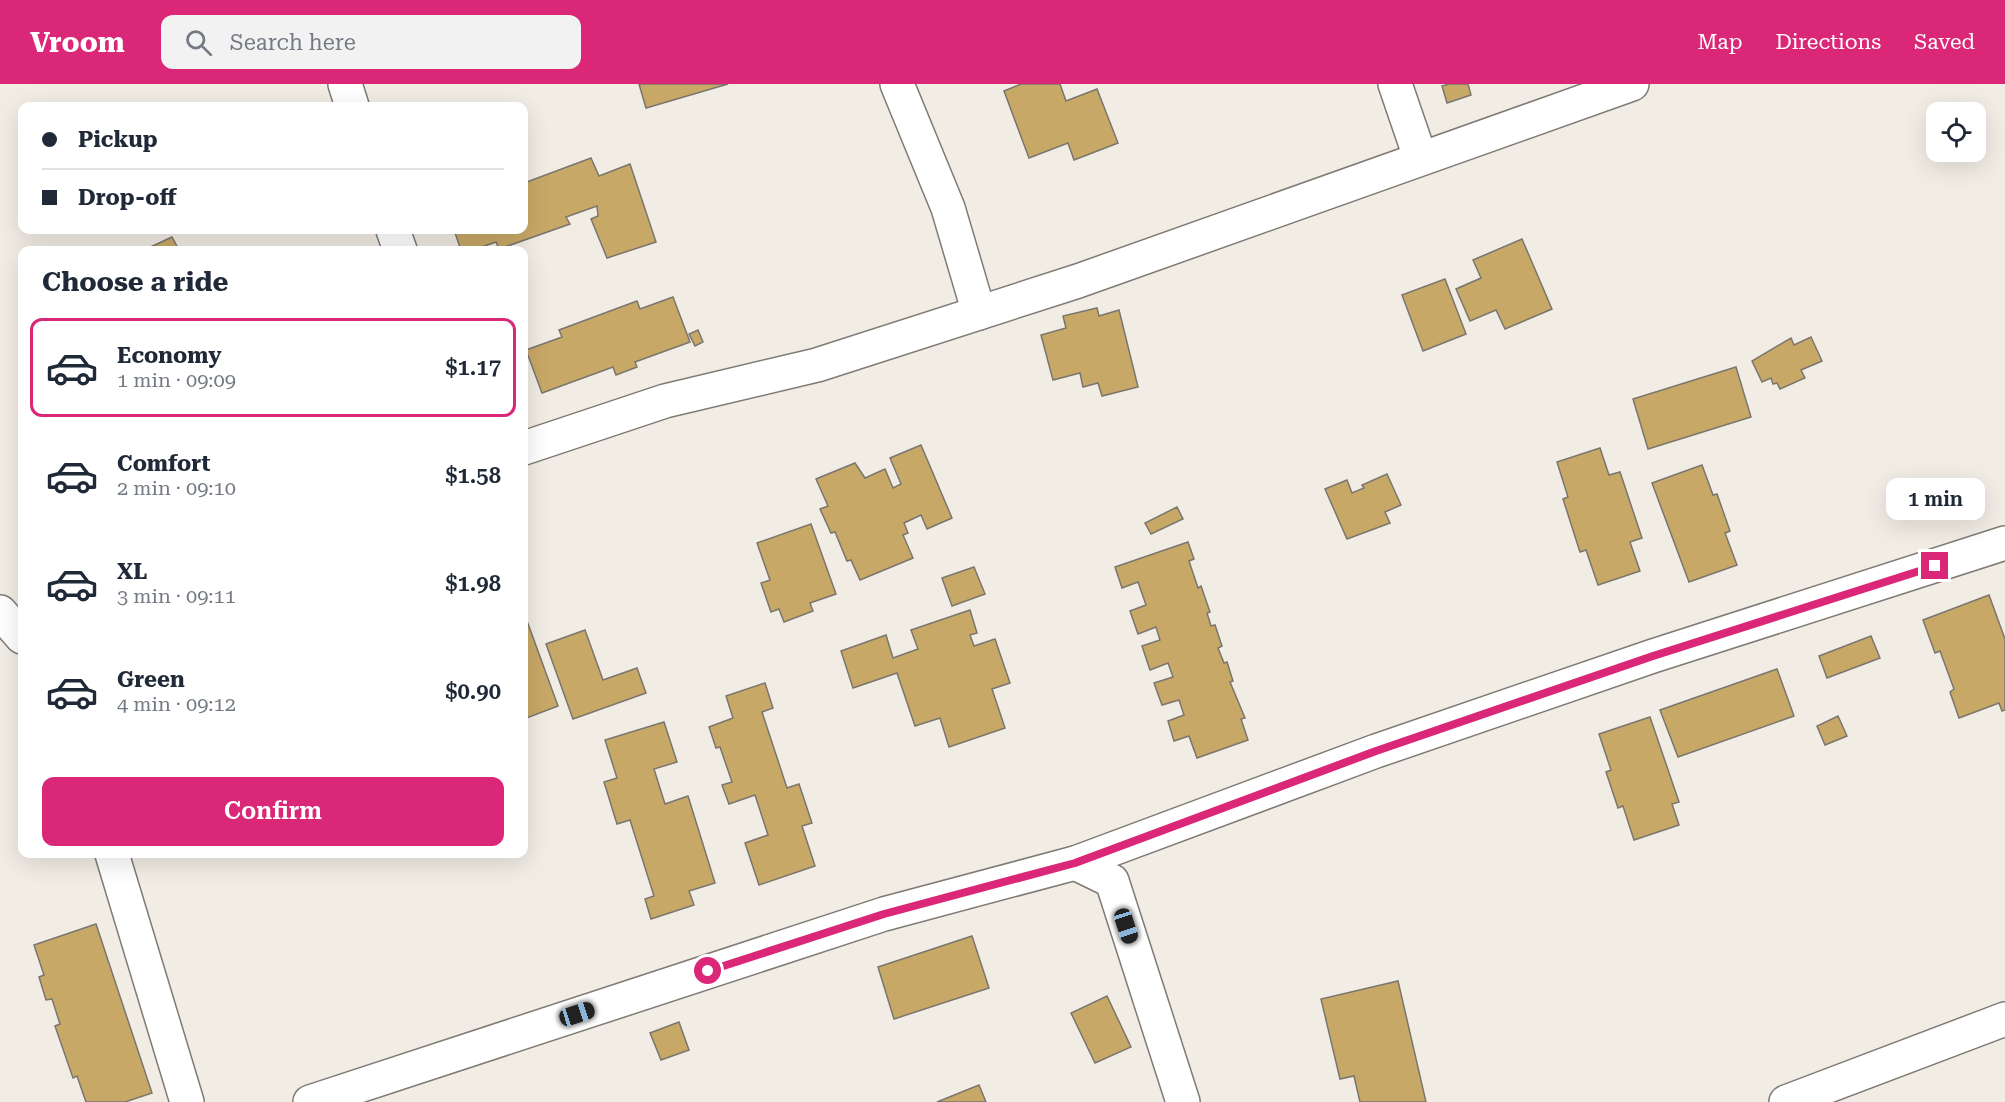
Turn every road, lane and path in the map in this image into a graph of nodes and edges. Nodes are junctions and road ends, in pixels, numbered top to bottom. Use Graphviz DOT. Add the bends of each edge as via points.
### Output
graph roads {
  1 [pos="345,84"];
  2 [pos="897,84"];
  3 [pos="1395,84"];
  4 [pos="1632,84"];
  5 [pos="351,102"];
  6 [pos="1420,158"];
  7 [pos="979,313"];
  8 [pos="528,447"];
  9 [pos="2005,543"];
  10 [pos="1146,837"];
  11 [pos="113,858"];
  12 [pos="1075,863"];
  13 [pos="1112,881"];
  14 [pos="2005,1019"];
  15 [pos="188,1102"];
  16 [pos="310,1102"];
  17 [pos="1183,1102"];
  18 [pos="1786,1102"];
  1 -- 5 [label="street"];
  2 -- 7 [label="street" via="948,208"];
  3 -- 6 [label="street"];
  4 -- 6 [label="street"];
  6 -- 7 [label="street"];
  7 -- 8 [label="street" via="817,365 665,401"];
  9 -- 10 [label="street" via="1376,751"];
  10 -- 12 [label="street"];
  10 -- 13 [label="street"];
  11 -- 15 [label="street"];
  12 -- 13 [label="street"];
  12 -- 16 [label="street" via="884,914"];
  13 -- 17 [label="street"];
  14 -- 18 [label="street"];
}
